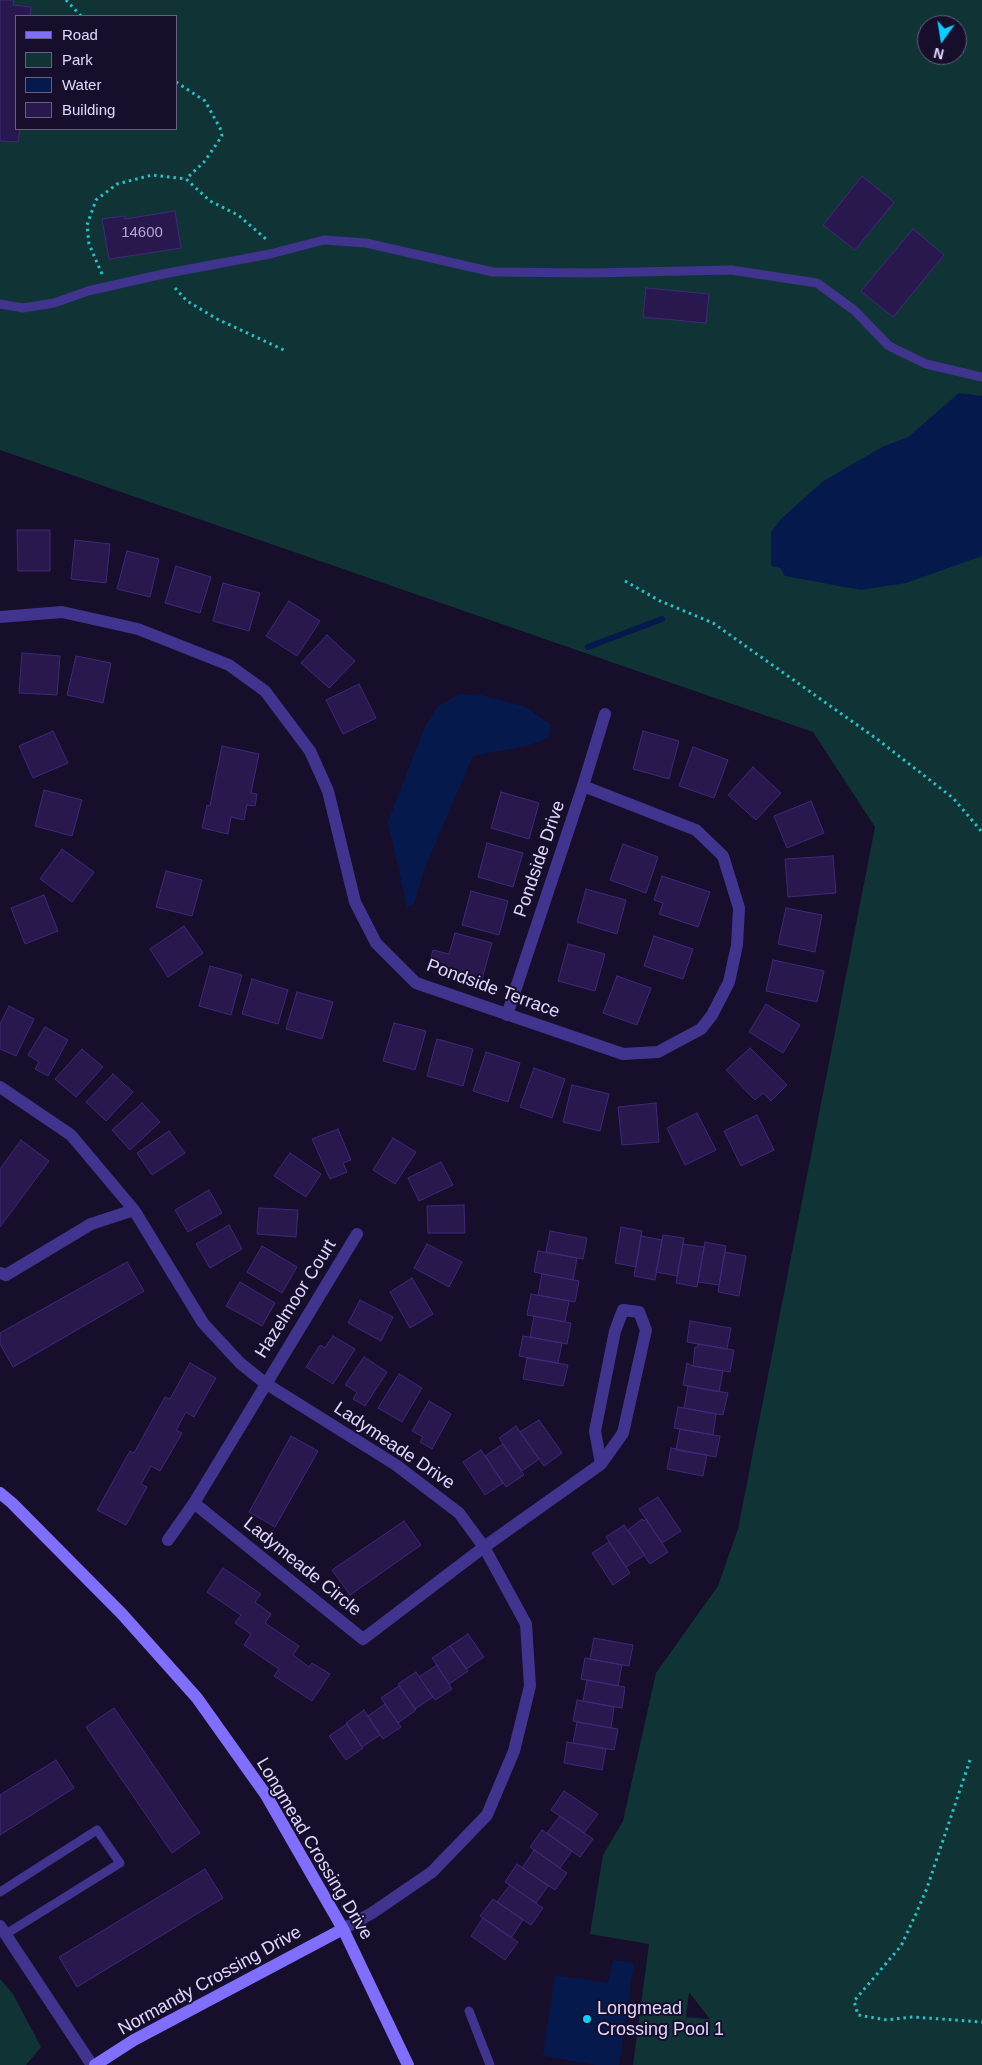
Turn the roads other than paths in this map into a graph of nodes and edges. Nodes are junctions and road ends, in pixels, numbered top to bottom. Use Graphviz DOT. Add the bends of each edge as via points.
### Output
graph roads {
  1 [pos="0,304"];
  2 [pos="982,378"];
  3 [pos="0,617"];
  4 [pos="605,714"];
  5 [pos="583,786"];
  6 [pos="507,1015"];
  7 [pos="0,1087"];
  8 [pos="134,1210"];
  9 [pos="357,1234"];
  10 [pos="0,1273"];
  11 [pos="265,1383"];
  12 [pos="601,1464"];
  13 [pos="0,1494"];
  14 [pos="194,1503"];
  15 [pos="168,1540"];
  16 [pos="484,1547"];
  17 [pos="0,1892"];
  18 [pos="342,1929"];
  19 [pos="3,1930"];
  20 [pos="469,2012"];
  21 [pos="93,2065"];
  22 [pos="408,2065"];
  23 [pos="490,2065"];
  1 -- 2 [label="lane" via="23,308 54,303 105,287 324,240 366,243 493,272 732,270 817,283 854,310 888,346 926,364"];
  3 -- 6 [label="street, Pondside Terrace" via="62,612 138,629 230,666 265,692 310,751 328,791 355,902 376,942 416,982"];
  4 -- 5 [label="street, Pondside Drive"];
  5 -- 6 [label="street, Pondside Drive"];
  5 -- 6 [label="street, Pondside Terrace" via="696,830 723,856 739,908 737,945 729,982 701,1029 658,1052 623,1054"];
  7 -- 8 [label="street, Ladymeade Drive" via="71,1135"];
  8 -- 10 [label="street" via="91,1224 6,1275"];
  8 -- 11 [label="street, Ladymeade Drive" via="203,1323 240,1363"];
  9 -- 11 [label="street, Hazelmoor Court"];
  11 -- 14 [label="street"];
  11 -- 16 [label="street, Ladymeade Drive" via="396,1465 459,1513"];
  12 -- 12 [label="street" via="623,1433 646,1330 639,1312 623,1310 615,1331 595,1431"];
  12 -- 16 [label="street"];
  13 -- 18 [label="street, Longmead Crossing Drive" via="122,1614 197,1698 266,1795"];
  14 -- 15 [label="street"];
  14 -- 16 [label="street, Ladymeade Circle" via="363,1639"];
  16 -- 18 [label="street, Ladymeade Drive" via="526,1624 530,1686 514,1751 487,1815 432,1872 372,1913"];
  17 -- 19 [label="lane" via="97,1830 120,1863"];
  18 -- 21 [label="street, Normandy Crossing Drive"];
  18 -- 22 [label="street, Longmead Crossing Drive"];
  19 -- 21 [label="street"];
  20 -- 23 [label="lane"];
}
